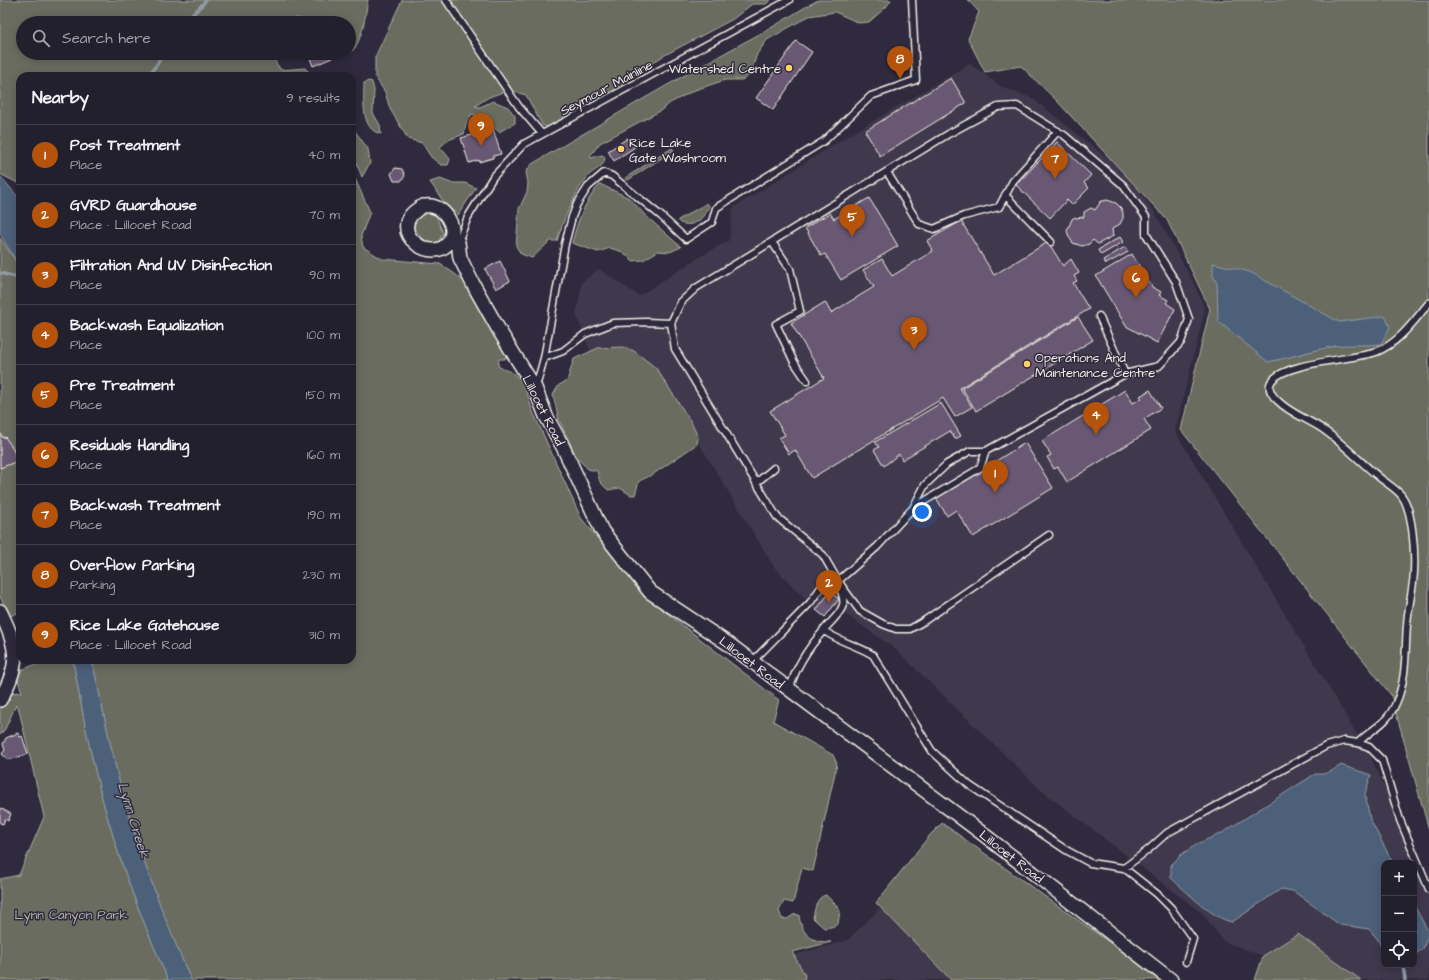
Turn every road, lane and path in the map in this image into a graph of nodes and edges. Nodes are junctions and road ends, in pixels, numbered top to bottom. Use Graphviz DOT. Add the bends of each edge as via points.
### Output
graph roads {
  1 [pos="446,0"];
  2 [pos="789,0"];
  3 [pos="912,0"];
  4 [pos="1058,131"];
  5 [pos="542,134"];
  6 [pos="887,172"];
  7 [pos="1005,195"];
  8 [pos="454,240"];
  9 [pos="772,242"];
  10 [pos="1051,242"];
  11 [pos="1429,303"];
  12 [pos="1099,316"];
  13 [pos="671,323"];
  14 [pos="544,358"];
  15 [pos="1125,374"];
  16 [pos="807,381"];
  17 [pos="535,388"];
  18 [pos="986,451"];
  19 [pos="774,468"];
  20 [pos="756,483"];
  21 [pos="913,508"];
  22 [pos="1049,534"];
  23 [pos="838,580"];
  24 [pos="0,611"];
  25 [pos="823,630"];
  26 [pos="752,662"];
  27 [pos="790,691"];
  28 [pos="0,700"];
  29 [pos="1358,743"];
  30 [pos="1124,868"];
  31 [pos="1429,889"];
  32 [pos="1186,962"];
  33 [pos="1172,980"];
  1 -- 5 [label="lane" via="519,107"];
  2 -- 5 [label="lane, Seymour Mainline"];
  3 -- 14 [label="lane" via="916,80 871,96 824,141 716,208 712,222 686,239 612,176 604,173 592,183 577,204 567,233"];
  4 -- 6 [label="lane" via="1017,106 998,106"];
  4 -- 7 [label="lane" via="1012,181"];
  4 -- 15 [label="lane" via="1123,185 1146,217 1146,234 1176,282 1189,319 1181,342 1159,366"];
  5 -- 8 [label="lane, Seymour Mainline" via="524,144 493,177"];
  6 -- 7 [label="lane" via="919,224 934,229 964,216 999,206"];
  6 -- 9 [label="lane"];
  7 -- 10 [label="lane"];
  8 -- 17 [label="street, Lillooet Road" via="473,284"];
  9 -- 13 [label="lane" via="696,288 681,302"];
  9 -- 16 [label="lane" via="790,269 800,311 776,324 794,362"];
  11 -- 29 [label="lane" via="1402,336 1388,346 1376,352 1318,362 1284,372 1276,376 1270,386 1277,401 1322,429 1402,496 1411,518 1414,572 1407,623 1404,675 1398,701 1384,723"];
  12 -- 15 [label="lane"];
  13 -- 14 [label="lane" via="614,322 585,334 563,351"];
  13 -- 20 [label="lane" via="675,349"];
  14 -- 17 [label="lane"];
  15 -- 18 [label="lane"];
  17 -- 26 [label="street, Lillooet Road" via="602,530 650,592"];
  18 -- 21 [label="lane" via="980,468"];
  18 -- 21 [label="lane" via="970,451 947,464 926,485"];
  19 -- 20 [label="lane"];
  20 -- 23 [label="lane" via="777,517 823,555"];
  21 -- 23 [label="lane" via="877,547"];
  22 -- 23 [label="lane" via="910,629 896,629 860,610"];
  23 -- 25 [label="lane" via="844,603 841,611"];
  23 -- 26 [label="lane" via="822,586 810,603"];
  24 -- 28 [label="street" via="9,630 15,656 8,687"];
  25 -- 27 [label="lane" via="800,663"];
  25 -- 30 [label="lane" via="835,639 863,649 873,656 932,751 969,785 1066,850 1090,863"];
  26 -- 27 [label="street, Lillooet Road"];
  27 -- 33 [label="street, Lillooet Road" via="983,834"];
  29 -- 30 [label="lane" via="1344,741 1326,746 1167,833"];
  29 -- 31 [label="lane" via="1369,747 1382,760 1400,820"];
  30 -- 32 [label="lane" via="1171,908 1193,939"];
}
